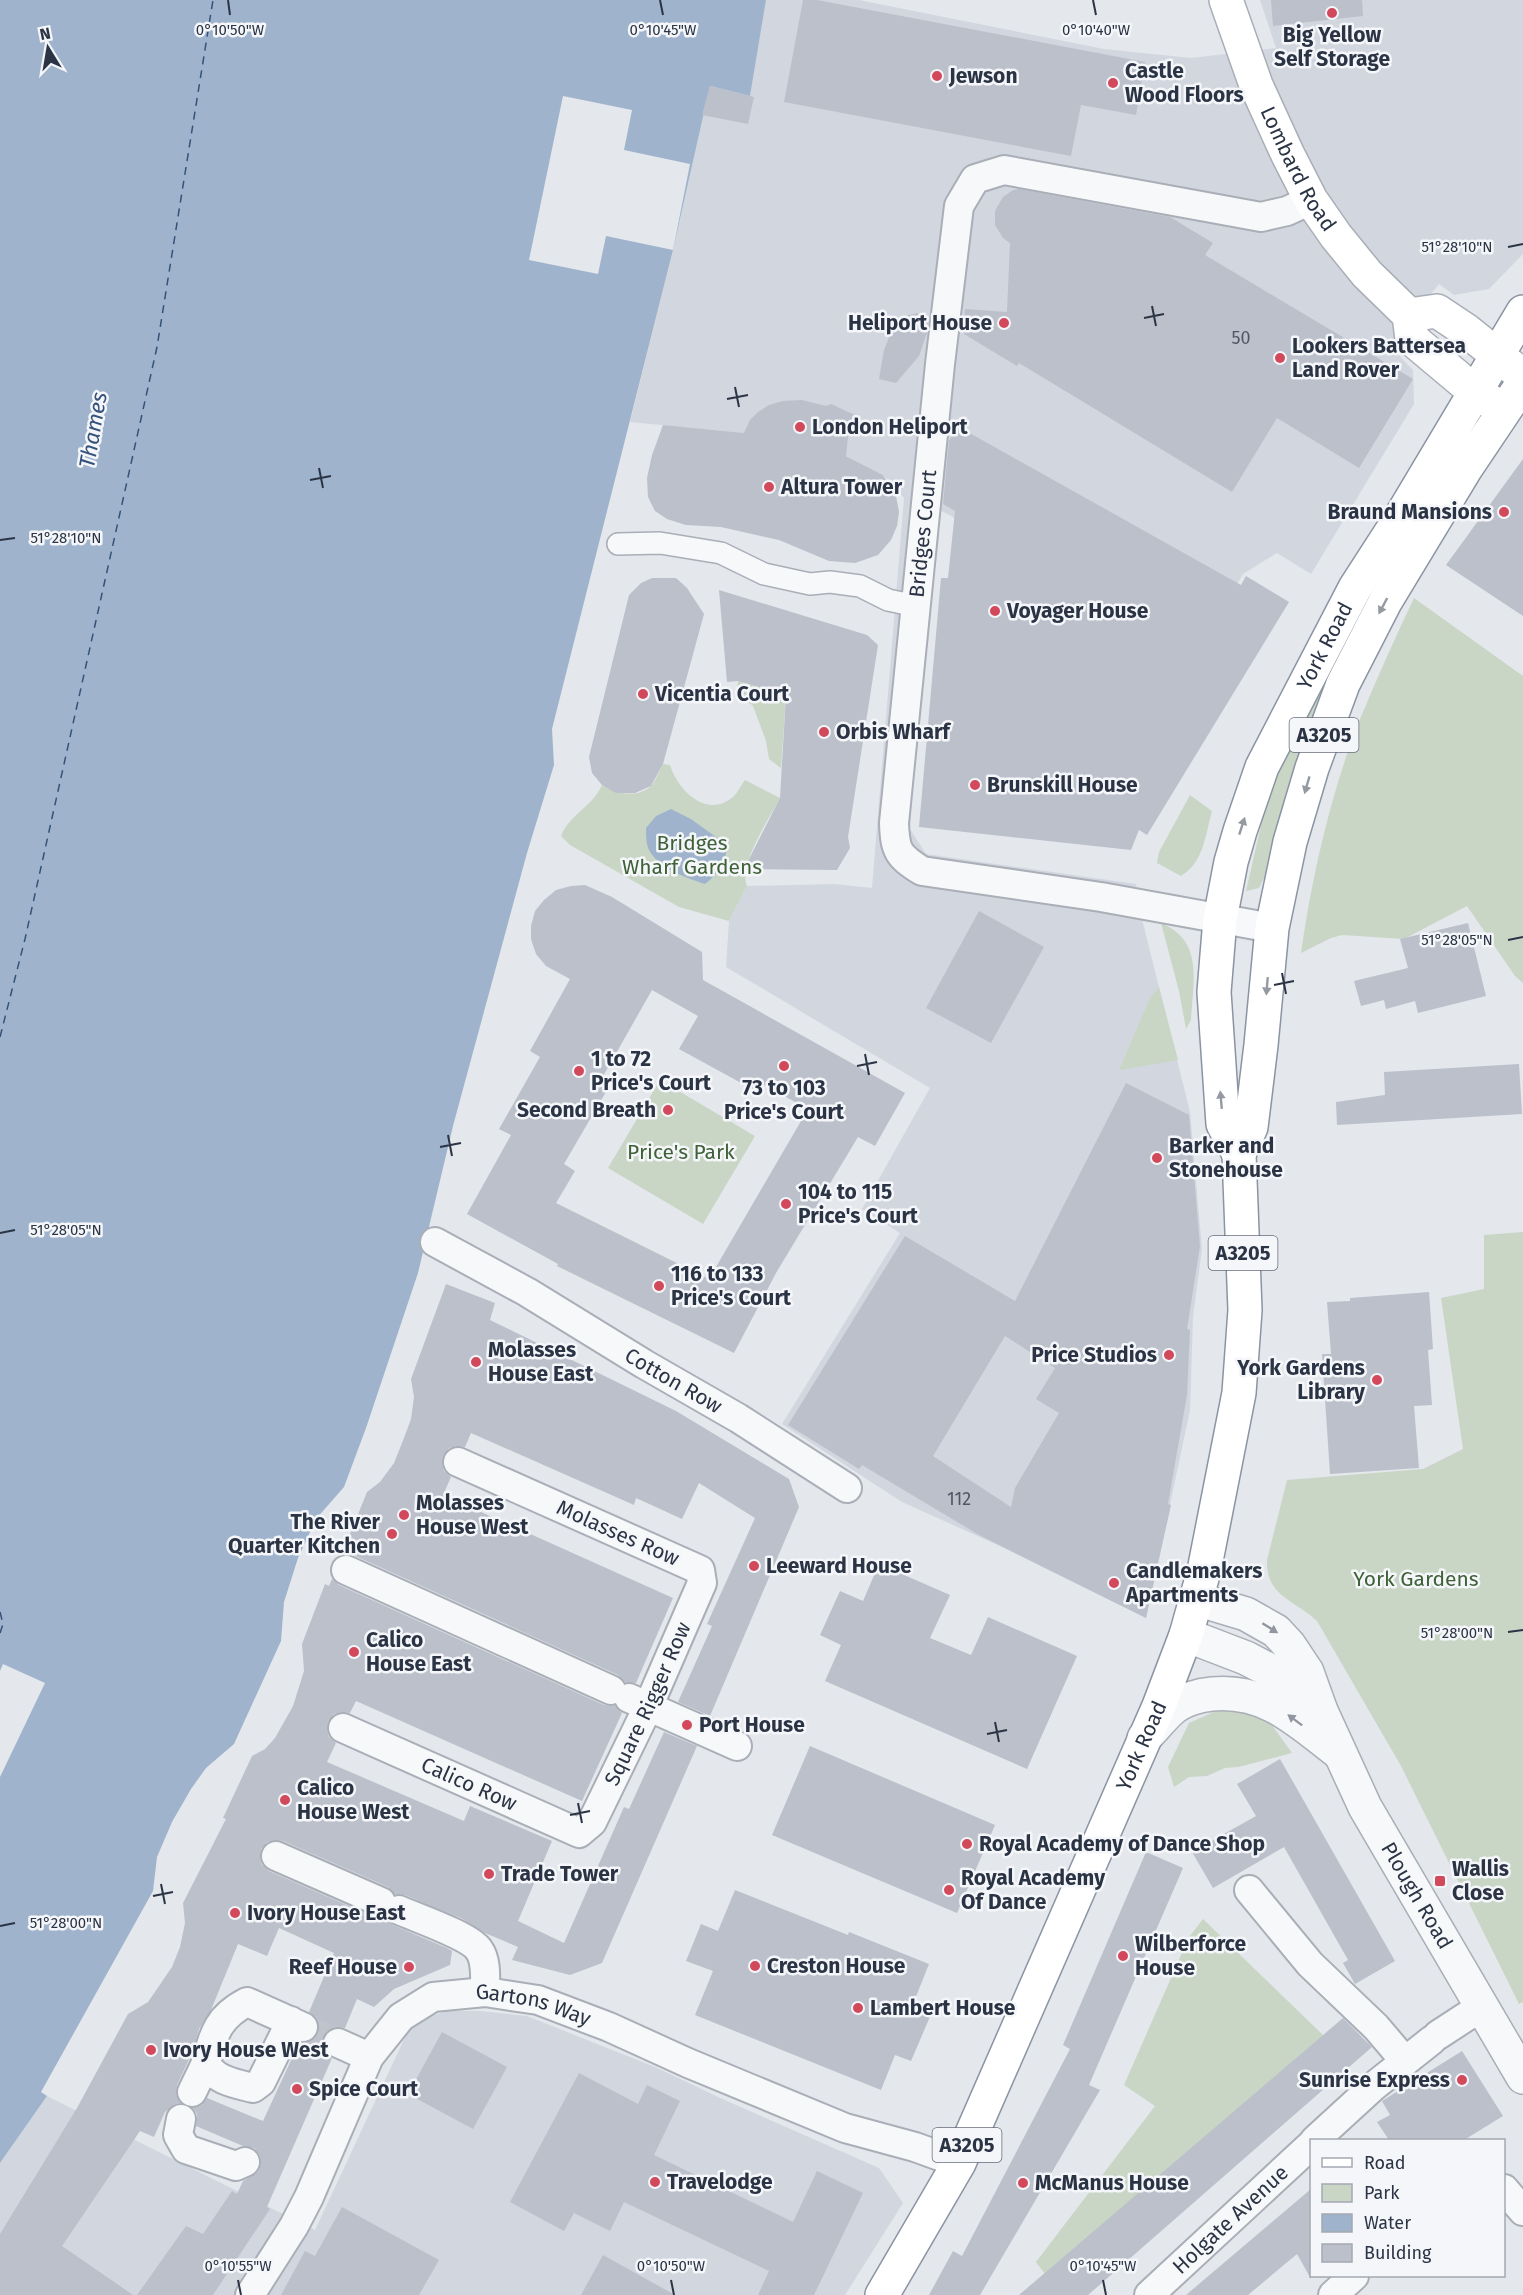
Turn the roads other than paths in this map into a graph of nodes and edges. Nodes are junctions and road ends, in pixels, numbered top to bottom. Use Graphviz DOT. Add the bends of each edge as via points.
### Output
graph roads {
  1 [pos="1226,0"];
  2 [pos="1311,200"];
  3 [pos="1523,312"];
  4 [pos="1409,315"];
  5 [pos="1496,356"];
  6 [pos="1523,376"];
  7 [pos="1523,383"];
  8 [pos="1474,391"];
  9 [pos="1505,410"];
  10 [pos="618,544"];
  11 [pos="916,606"];
  12 [pos="1220,919"];
  13 [pos="1272,928"];
  14 [pos="1239,1154"];
  15 [pos="435,1242"];
  16 [pos="458,1462"];
  17 [pos="847,1488"];
  18 [pos="346,1570"];
  19 [pos="702,1583"];
  20 [pos="1196,1599"];
  21 [pos="1186,1635"];
  22 [pos="629,1698"];
  23 [pos="1321,1711"];
  24 [pos="343,1728"];
  25 [pos="1144,1739"];
  26 [pos="736,1746"];
  27 [pos="1342,1755"];
  28 [pos="592,1822"];
  29 [pos="276,1856"];
  30 [pos="1249,1890"];
  31 [pos="485,1992"];
  32 [pos="1481,2007"];
  33 [pos="338,2043"];
  34 [pos="369,2057"];
  35 [pos="1404,2060"];
  36 [pos="206,2063"];
  37 [pos="1523,2077"];
  38 [pos="192,2092"];
  39 [pos="181,2119"];
  40 [pos="1316,2139"];
  41 [pos="1310,2145"];
  42 [pos="245,2162"];
  43 [pos="959,2163"];
  44 [pos="1505,2191"];
  45 [pos="1523,2211"];
  46 [pos="1353,2277"];
  47 [pos="250,2295"];
  48 [pos="882,2295"];
  49 [pos="1149,2295"];
  50 [pos="1333,2295"];
  1 -- 2 [label="main road, Lombard Road" via="1256,85"];
  2 -- 4 [label="main road, Lombard Road" via="1367,274"];
  2 -- 11 [label="street, Bridges Court" via="1261,217 1004,170 975,179 959,206"];
  3 -- 5 [label="main road, York Road / A3205"];
  4 -- 5 [label="main road" via="1437,311"];
  4 -- 8 [label="main road, Lombard Road" via="1413,339"];
  5 -- 6 [label="main road"];
  5 -- 8 [label="main road, York Road / A3205"];
  7 -- 9 [label="main road, York Road / A3205"];
  8 -- 9 [label="main road, Lombard Road"];
  12 -- 8 [label="main road, York Road / A3205, one-way" via="1231,862 1262,766 1355,588"];
  9 -- 13 [label="main road, York Road / A3205, one-way" via="1385,602 1343,684 1290,842"];
  10 -- 11 [label="street" via="660,543 721,553 764,574 810,584 860,586 888,600"];
  11 -- 12 [label="street, Bridges Court" via="894,823 895,845 903,859 922,871"];
  12 -- 13 [label="street, Bridges Court"];
  14 -- 12 [label="main road, York Road / A3205, one-way" via="1223,1124 1214,992"];
  13 -- 14 [label="main road, York Road / A3205, one-way" via="1251,1127"];
  14 -- 20 [label="main road, York Road / A3205" via="1244,1352 1237,1406"];
  15 -- 17 [label="street, Cotton Row" via="527,1292"];
  16 -- 19 [label="street, Molasses Row" via="700,1570"];
  18 -- 22 [label="street"];
  19 -- 22 [label="street, Square Rigger Row"];
  20 -- 21 [label="main road, York Road / A3205"];
  20 -- 23 [label="street, Plough Road, one-way" via="1246,1614 1276,1631 1307,1672"];
  21 -- 23 [label="street, Plough Road" via="1273,1672"];
  21 -- 25 [label="main road, York Road / A3205"];
  22 -- 26 [label="street"];
  22 -- 28 [label="street, Square Rigger Row"];
  23 -- 27 [label="street, Plough Road"];
  24 -- 28 [label="street, Calico Row" via="579,1833"];
  27 -- 25 [label="street, one-way" via="1276,1707 1249,1695 1228,1692 1200,1695 1174,1707"];
  25 -- 43 [label="main road, York Road / A3205"];
  27 -- 32 [label="street, Plough Road" via="1365,1807"];
  29 -- 31 [label="street" via="468,1940 480,1950"];
  30 -- 35 [label="street" via="1310,1964 1376,2027"];
  31 -- 34 [label="street, Gartons Way" via="433,1997 401,2018"];
  31 -- 43 [label="street, Gartons Way" via="538,2000 835,2124"];
  32 -- 35 [label="street"];
  32 -- 37 [label="street, Plough Road"];
  33 -- 34 [label="street"];
  34 -- 47 [label="street, Gartons Way" via="309,2197"];
  35 -- 40 [label="street"];
  36 -- 36 [label="street" via="219,2024 231,2010 247,2002 297,2024 261,2082 253,2088 209,2071"];
  36 -- 38 [label="street"];
  39 -- 42 [label="street" via="178,2135 186,2149 236,2166"];
  41 -- 49 [label="street, Holgate Avenue"];
  43 -- 48 [label="main road, York Road / A3205"];
  44 -- 45 [label="street"];
  46 -- 50 [label="street"];
}
